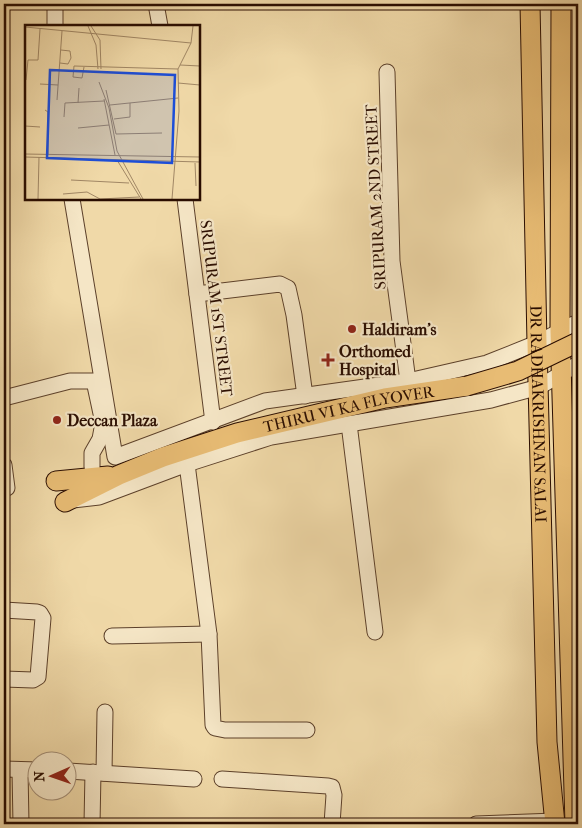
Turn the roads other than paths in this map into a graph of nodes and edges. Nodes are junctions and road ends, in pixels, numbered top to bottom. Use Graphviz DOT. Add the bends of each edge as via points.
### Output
graph roads {
  1 [pos="55,4"];
  2 [pos="156,4"];
  3 [pos="530,4"];
  4 [pos="561,4"];
  5 [pos="55,25"];
  6 [pos="160,25"];
  7 [pos="387,72"];
  8 [pos="72,200"];
  9 [pos="185,200"];
  10 [pos="198,294"];
  11 [pos="578,322"];
  12 [pos="560,330"];
  13 [pos="578,342"];
  14 [pos="537,343"];
  15 [pos="578,364"];
  16 [pos="561,374"];
  17 [pos="408,381"];
  18 [pos="538,387"];
  19 [pos="305,396"];
  20 [pos="4,398"];
  21 [pos="213,422"];
  22 [pos="349,424"];
  23 [pos="187,464"];
  24 [pos="4,465"];
  25 [pos="117,466"];
  26 [pos="92,467"];
  27 [pos="56,481"];
  28 [pos="7,488"];
  29 [pos="64,502"];
  30 [pos="4,610"];
  31 [pos="375,632"];
  32 [pos="209,634"];
  33 [pos="112,636"];
  34 [pos="4,679"];
  35 [pos="105,712"];
  36 [pos="307,730"];
  37 [pos="576,730"];
  38 [pos="4,769"];
  39 [pos="20,770"];
  40 [pos="28,770"];
  41 [pos="78,772"];
  42 [pos="99,773"];
  43 [pos="194,779"];
  44 [pos="222,780"];
  45 [pos="555,822"];
  46 [pos="21,824"];
  47 [pos="92,824"];
  48 [pos="332,824"];
  49 [pos="476,824"];
  50 [pos="575,824"];
  1 -- 5 [label="street"];
  2 -- 6 [label="street"];
  3 -- 14 [label="main road, DR RADHAKRISHNAN SALAI"];
  4 -- 12 [label="main road, DR RADHAKRISHNAN SALAI"];
  7 -- 17 [label="street, SRIPURAM 2ND STREET" via="392,261"];
  8 -- 25 [label="street"];
  9 -- 10 [label="street, SRIPURAM 1ST STREET"];
  10 -- 19 [label="street" via="280,284 288,288"];
  10 -- 21 [label="street, SRIPURAM 1ST STREET"];
  11 -- 12 [label="street"];
  12 -- 14 [label="street"];
  12 -- 16 [label="main road, DR RADHAKRISHNAN SALAI"];
  13 -- 25 [label="main road, THIRU VI KA FLYOVER, bridge" via="518,371 467,386 385,398 274,423 163,457"];
  14 -- 17 [label="street" via="487,363"];
  14 -- 18 [label="main road, DR RADHAKRISHNAN SALAI"];
  15 -- 16 [label="street"];
  16 -- 18 [label="street"];
  16 -- 37 [label="main road, DR RADHAKRISHNAN SALAI"];
  17 -- 19 [label="street"];
  18 -- 22 [label="street" via="492,400"];
  18 -- 45 [label="main road, DR RADHAKRISHNAN SALAI" via="547,742"];
  19 -- 21 [label="street" via="265,402"];
  20 -- 26 [label="street" via="70,381 94,381 103,423 100,439 92,453"];
  21 -- 25 [label="street" via="143,446"];
  22 -- 23 [label="street" via="271,438"];
  22 -- 31 [label="street"];
  23 -- 29 [label="street" via="99,497"];
  23 -- 32 [label="street"];
  24 -- 28 [label="street"];
  25 -- 27 [label="main road, THIRU VI KA FLYOVER"];
  25 -- 29 [label="main road, THIRU VI KA FLYOVER"];
  30 -- 34 [label="street" via="37,612 43,618 38,677 33,680"];
  32 -- 33 [label="street"];
  32 -- 36 [label="street" via="212,721 215,728"];
  35 -- 42 [label="street"];
  37 -- 50 [label="main road, DR RADHAKRISHNAN SALAI"];
  38 -- 39 [label="street"];
  39 -- 40 [label="street"];
  39 -- 46 [label="street"];
  41 -- 42 [label="street"];
  42 -- 43 [label="street"];
  42 -- 47 [label="street"];
  44 -- 48 [label="street" via="332,787"];
  45 -- 49 [label="street"];
}
